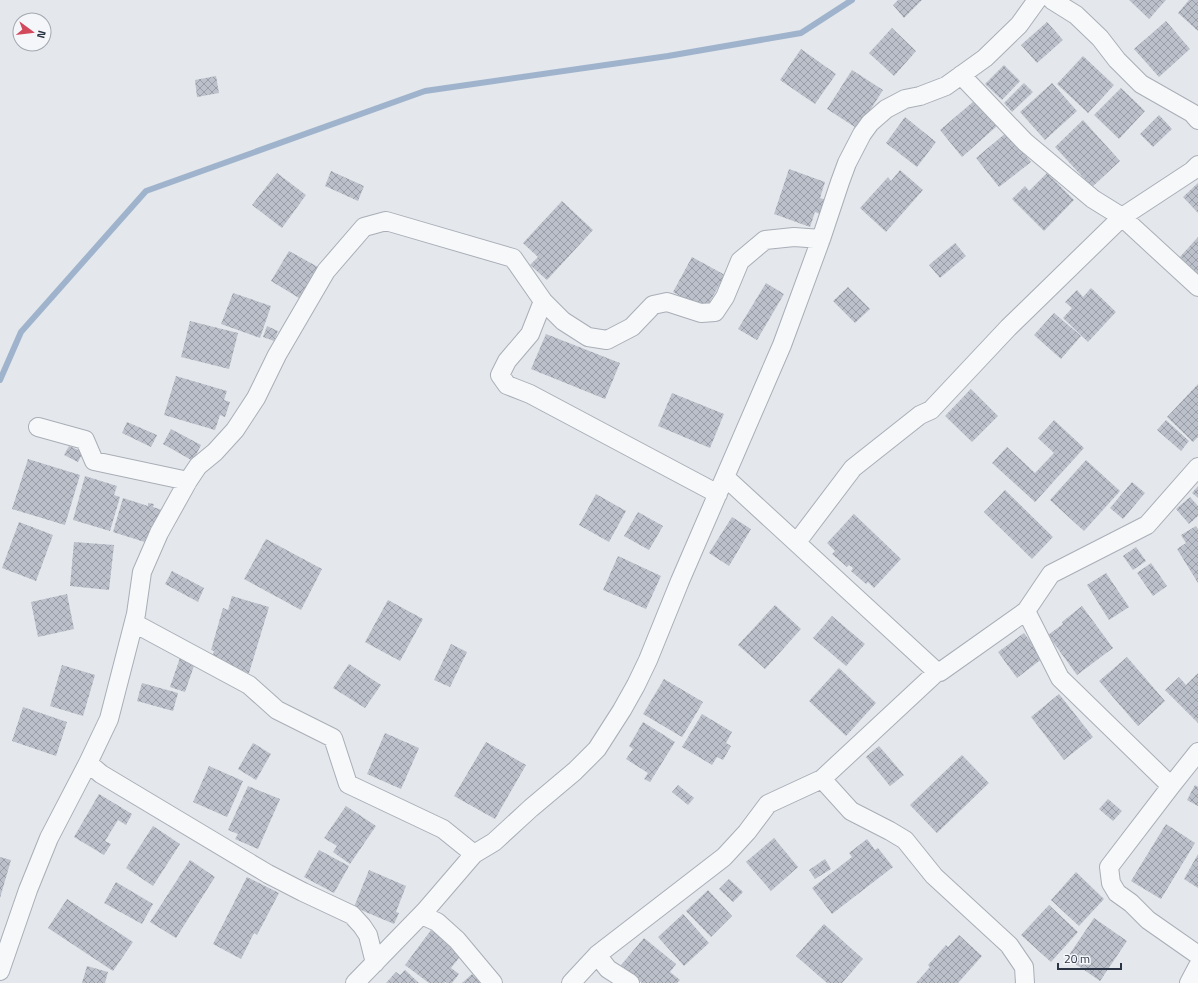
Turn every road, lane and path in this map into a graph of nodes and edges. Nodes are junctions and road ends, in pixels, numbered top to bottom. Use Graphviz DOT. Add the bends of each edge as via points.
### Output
graph roads {
  1 [pos="1037,0"];
  2 [pos="1052,0"];
  3 [pos="961,76"];
  4 [pos="1198,120"];
  5 [pos="1198,165"];
  6 [pos="1122,218"];
  7 [pos="821,239"];
  8 [pos="1198,287"];
  9 [pos="543,301"];
  10 [pos="38,427"];
  11 [pos="1198,468"];
  12 [pos="725,477"];
  13 [pos="188,481"];
  14 [pos="718,494"];
  15 [pos="796,542"];
  16 [pos="1026,611"];
  17 [pos="134,623"];
  18 [pos="937,672"];
  19 [pos="1198,752"];
  20 [pos="88,763"];
  21 [pos="822,778"];
  22 [pos="1171,786"];
  23 [pos="474,854"];
  24 [pos="425,911"];
  25 [pos="597,955"];
  26 [pos="1198,955"];
  27 [pos="375,963"];
  28 [pos="1198,966"];
  29 [pos="0,971"];
  30 [pos="355,983"];
  31 [pos="493,983"];
  32 [pos="571,983"];
  33 [pos="630,983"];
  34 [pos="1025,983"];
  35 [pos="1189,983"];
  1 -- 3 [label="street" via="1019,25 985,58"];
  2 -- 4 [label="street" via="1076,15 1141,84"];
  3 -- 6 [label="street" via="1025,142 1093,199"];
  3 -- 7 [label="street" via="946,86 886,109 870,124 847,163"];
  5 -- 6 [label="street"];
  6 -- 8 [label="street"];
  6 -- 15 [label="street" via="1008,328 931,410 920,415 853,468"];
  7 -- 9 [label="street" via="794,237 765,240 740,261 725,297 715,312 701,313 667,302 653,305 632,327 607,340 588,336 563,321"];
  7 -- 12 [label="street" via="782,345"];
  9 -- 13 [label="street" via="513,258 386,221 364,227 326,271 236,430 198,466"];
  9 -- 14 [label="street" via="530,334 507,361 500,374 506,385 530,394"];
  10 -- 13 [label="street" via="84,440 94,461"];
  11 -- 16 [label="street" via="1147,524 1051,574"];
  12 -- 14 [label="street"];
  12 -- 15 [label="street"];
  13 -- 17 [label="street" via="159,533 142,572"];
  14 -- 23 [label="street" via="639,679 597,749 494,842"];
  15 -- 18 [label="street"];
  16 -- 18 [label="street"];
  16 -- 22 [label="street" via="1060,678"];
  17 -- 20 [label="street" via="108,719"];
  17 -- 23 [label="street" via="249,685 277,710 333,738 348,784 443,829"];
  18 -- 21 [label="street"];
  19 -- 22 [label="street"];
  20 -- 27 [label="street" via="101,774 268,874 352,915 368,936"];
  20 -- 29 [label="street" via="49,838"];
  21 -- 25 [label="street" via="768,804 724,858"];
  21 -- 34 [label="street" via="851,811 905,840 934,876 1009,945 1024,967"];
  22 -- 26 [label="street" via="1109,867 1111,883 1117,894 1131,902 1148,920"];
  23 -- 24 [label="street"];
  24 -- 27 [label="street"];
  24 -- 31 [label="street" via="426,917 437,922 457,940"];
  25 -- 32 [label="street"];
  25 -- 33 [label="street" via="608,969"];
  27 -- 30 [label="street"];
  28 -- 35 [label="street"];
}
